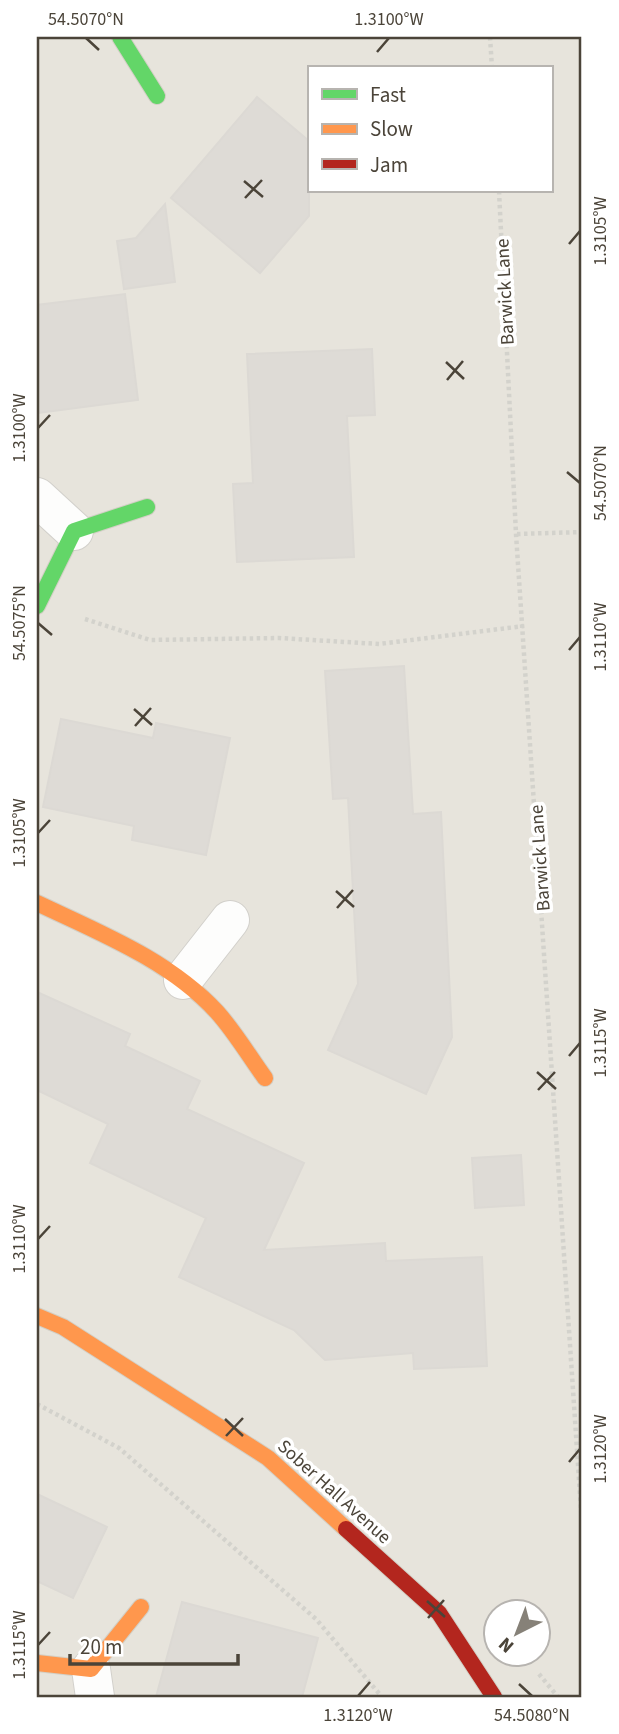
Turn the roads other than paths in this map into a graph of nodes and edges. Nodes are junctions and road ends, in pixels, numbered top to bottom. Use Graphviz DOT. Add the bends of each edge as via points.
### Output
graph roads {
  1 [pos="120,37"];
  2 [pos="157,96"];
  3 [pos="37,497"];
  4 [pos="147,508"];
  5 [pos="74,531"];
  6 [pos="37,605"];
  7 [pos="37,903"];
  8 [pos="230,920"];
  9 [pos="183,981"];
  10 [pos="265,1078"];
  11 [pos="37,1317"];
  12 [pos="141,1607"];
  13 [pos="37,1663"];
  14 [pos="93,1683"];
  15 [pos="494,1697"];
  1 -- 2 [label="street"];
  3 -- 5 [label="street"];
  4 -- 5 [label="street"];
  5 -- 6 [label="street"];
  7 -- 9 [label="street"];
  8 -- 9 [label="street"];
  9 -- 10 [label="street" via="217,1012"];
  11 -- 15 [label="street, Sober Hall Avenue" via="63,1327 268,1458 439,1613"];
  12 -- 14 [label="street"];
  13 -- 14 [label="street"];
}
